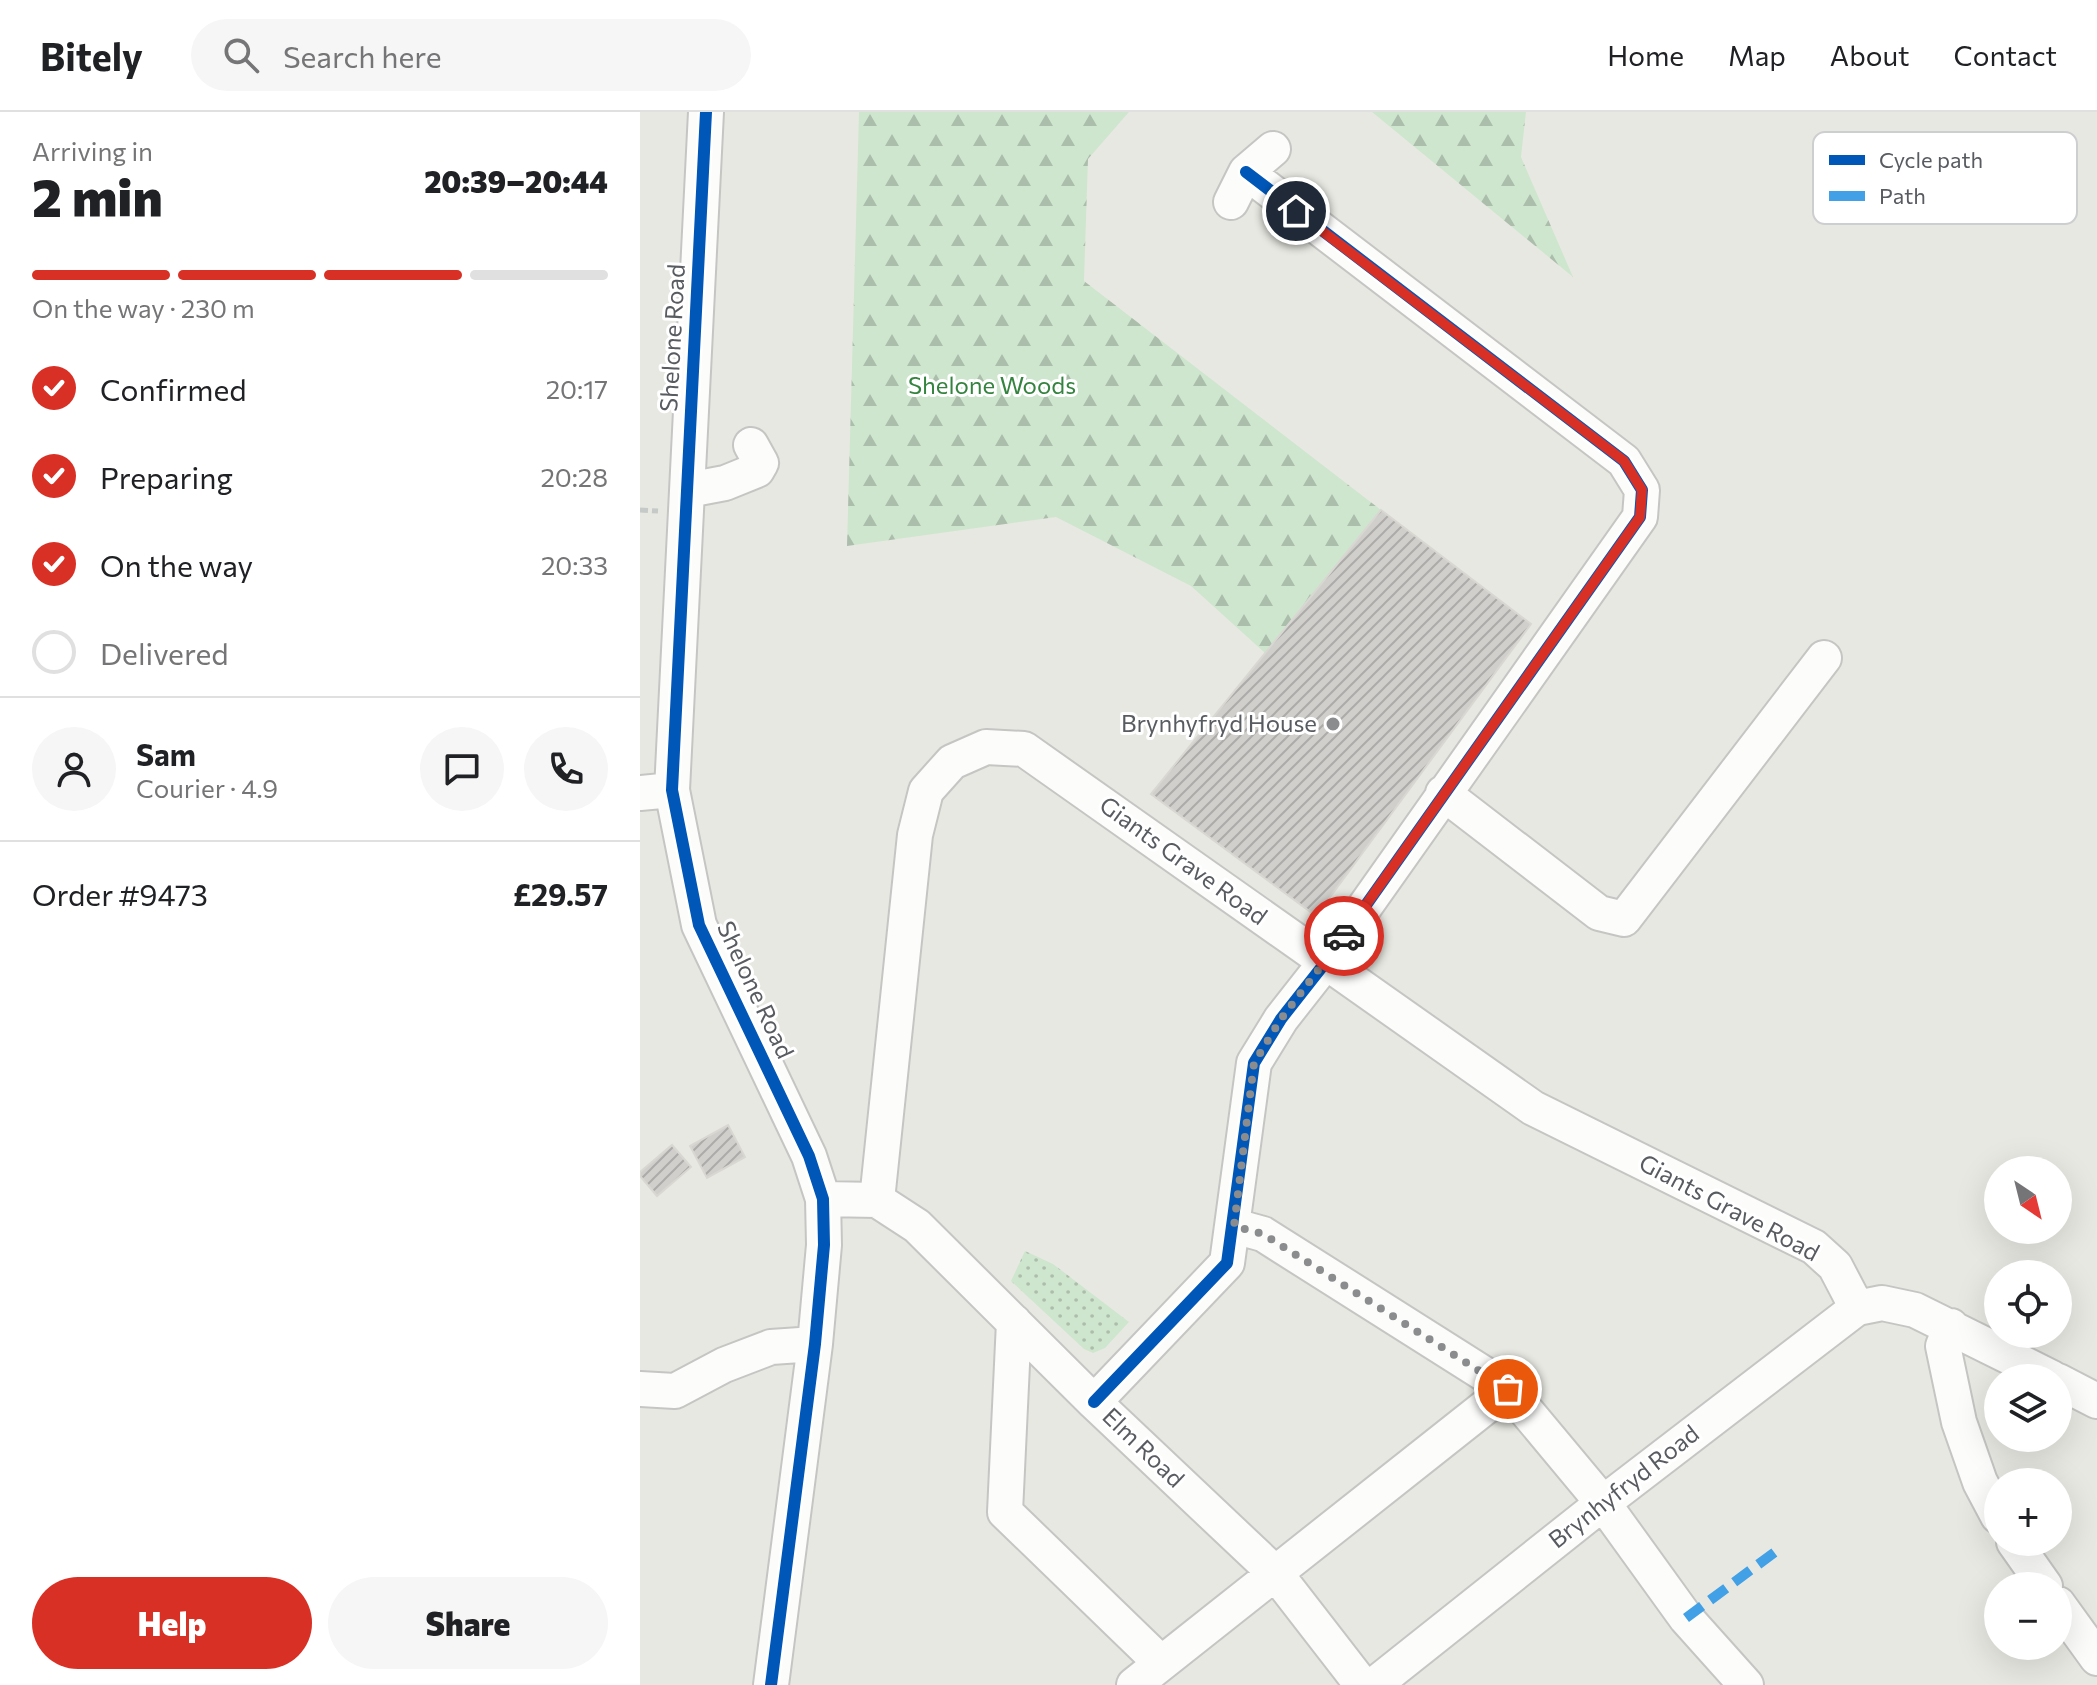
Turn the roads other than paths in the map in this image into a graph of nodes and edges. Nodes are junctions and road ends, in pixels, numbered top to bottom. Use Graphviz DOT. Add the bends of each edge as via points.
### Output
graph roads {
  1 [pos="706,112"];
  2 [pos="1273,149"];
  3 [pos="751,445"];
  4 [pos="688,490"];
  5 [pos="1824,658"];
  6 [pos="656,792"];
  7 [pos="1443,793"];
  8 [pos="1325,963"];
  9 [pos="823,1199"];
  10 [pos="877,1200"];
  11 [pos="1234,1226"];
  12 [pos="1869,1306"];
  13 [pos="1014,1322"];
  14 [pos="1951,1326"];
  15 [pos="815,1344"];
  16 [pos="2025,1364"];
  17 [pos="2072,1388"];
  18 [pos="640,1389"];
  19 [pos="1508,1389"];
  20 [pos="2097,1401"];
  21 [pos="1094,1402"];
  22 [pos="1984,1490"];
  23 [pos="1603,1503"];
  24 [pos="1276,1574"];
  25 [pos="2072,1623"];
  26 [pos="2097,1658"];
  27 [pos="1161,1663"];
  28 [pos="1730,1679"];
  29 [pos="771,1685"];
  30 [pos="1134,1685"];
  31 [pos="1362,1685"];
  32 [pos="1374,1685"];
  1 -- 4 [label="street, Shelone Road"];
  2 -- 7 [label="street" via="1239,187 1624,461 1642,490 1640,517"];
  3 -- 4 [label="street" via="761,463 757,470"];
  4 -- 6 [label="street, Shelone Road"];
  5 -- 7 [label="street" via="1624,919 1599,913"];
  6 -- 9 [label="street, Shelone Road" via="699,925 809,1156"];
  7 -- 8 [label="street"];
  8 -- 10 [label="street, Giants Grave Road" via="1024,749 986,747 952,762 926,791 915,835"];
  8 -- 11 [label="street" via="1254,1063"];
  8 -- 12 [label="street, Giants Grave Road" via="1533,1108 1814,1247"];
  9 -- 10 [label="street"];
  9 -- 15 [label="street, Shelone Road"];
  10 -- 13 [label="street, Elm Road" via="917,1226"];
  11 -- 19 [label="street" via="1263,1234"];
  11 -- 21 [label="street" via="1227,1263"];
  12 -- 14 [label="street" via="1915,1310"];
  12 -- 23 [label="street, Brynhyfryd Road"];
  13 -- 21 [label="street, Elm Road"];
  13 -- 27 [label="street" via="1005,1512"];
  14 -- 16 [label="street"];
  14 -- 22 [label="street" via="1943,1346 1959,1422"];
  15 -- 18 [label="street" via="771,1347 675,1391"];
  15 -- 29 [label="street, Shelone Road"];
  17 -- 20 [label="street"];
  19 -- 23 [label="street"];
  19 -- 24 [label="street"];
  21 -- 24 [label="street, Elm Road"];
  23 -- 28 [label="street"];
  23 -- 32 [label="street, Brynhyfryd Road"];
  24 -- 27 [label="street"];
  24 -- 31 [label="street, Elm Road"];
  25 -- 26 [label="street"];
  27 -- 30 [label="street"];
}
